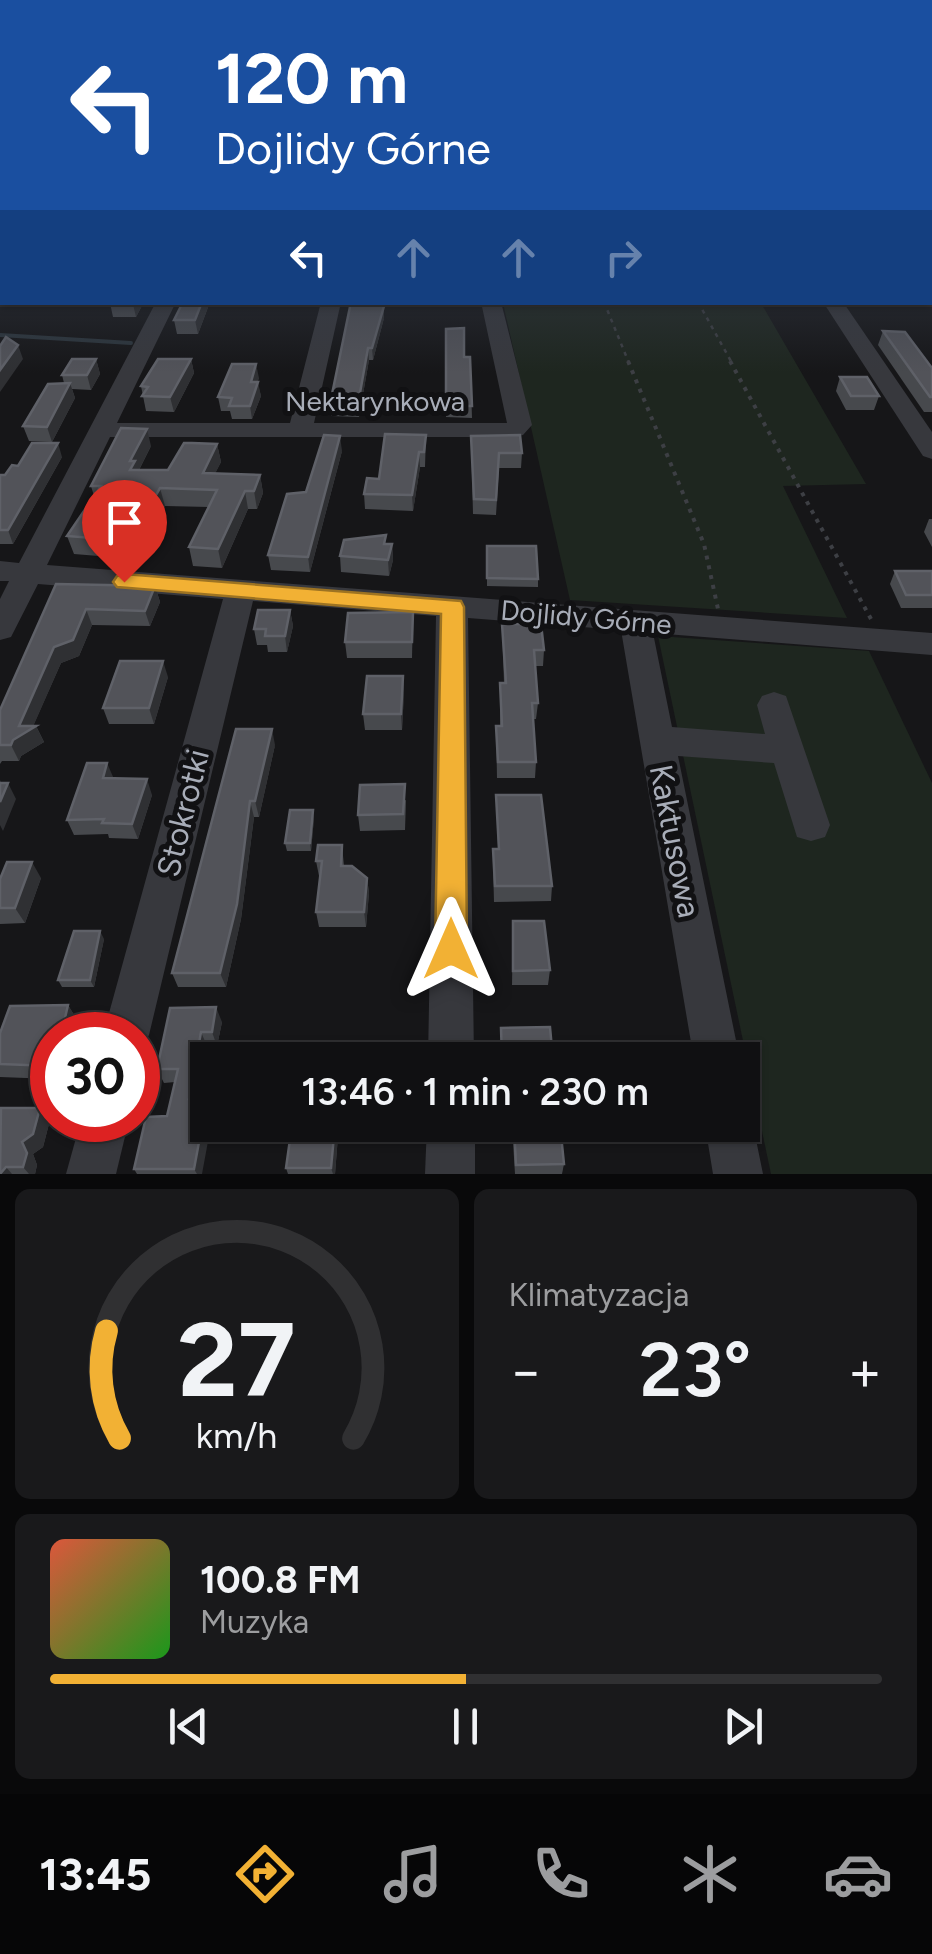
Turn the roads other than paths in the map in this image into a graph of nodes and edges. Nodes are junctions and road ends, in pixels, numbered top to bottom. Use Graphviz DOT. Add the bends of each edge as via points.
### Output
graph roads {
  1 [pos="164,305"];
  2 [pos="330,305"];
  3 [pos="492,305"];
  4 [pos="835,305"];
  5 [pos="100,430"];
  6 [pos="300,431"];
  7 [pos="932,450"];
  8 [pos="14,572"];
  9 [pos="240,591"];
  10 [pos="452,607"];
  11 [pos="635,622"];
  12 [pos="0,629"];
  13 [pos="932,644"];
  14 [pos="774,705"];
  15 [pos="656,740"];
  16 [pos="788,750"];
  17 [pos="812,825"];
  18 [pos="132,1012"];
  19 [pos="451,1042"];
  20 [pos="713,1042"];
  21 [pos="99,1142"];
  22 [pos="451,1142"];
  23 [pos="732,1142"];
  24 [pos="91,1174"];
  25 [pos="450,1174"];
  26 [pos="738,1174"];
  1 -- 5 [label="street"];
  2 -- 6 [label="street"];
  3 -- 6 [label="street, Nektarynkowa" via="520,424 514,430"];
  4 -- 7 [label="street"];
  5 -- 6 [label="street, Nektarynkowa"];
  5 -- 8 [label="street"];
  8 -- 9 [label="street, Dojlidy Górne"];
  8 -- 12 [label="street"];
  9 -- 10 [label="street, Dojlidy Górne"];
  9 -- 18 [label="street, Stokrotki"];
  10 -- 11 [label="street, Dojlidy Górne"];
  10 -- 19 [label="street"];
  11 -- 13 [label="street, Dojlidy Górne"];
  11 -- 15 [label="street, Kaktusowa"];
  14 -- 16 [label="street"];
  15 -- 16 [label="street"];
  15 -- 20 [label="street, Kaktusowa"];
  16 -- 17 [label="street"];
  21 -- 24 [label="street"];
  22 -- 25 [label="street"];
  23 -- 26 [label="street"];
}
